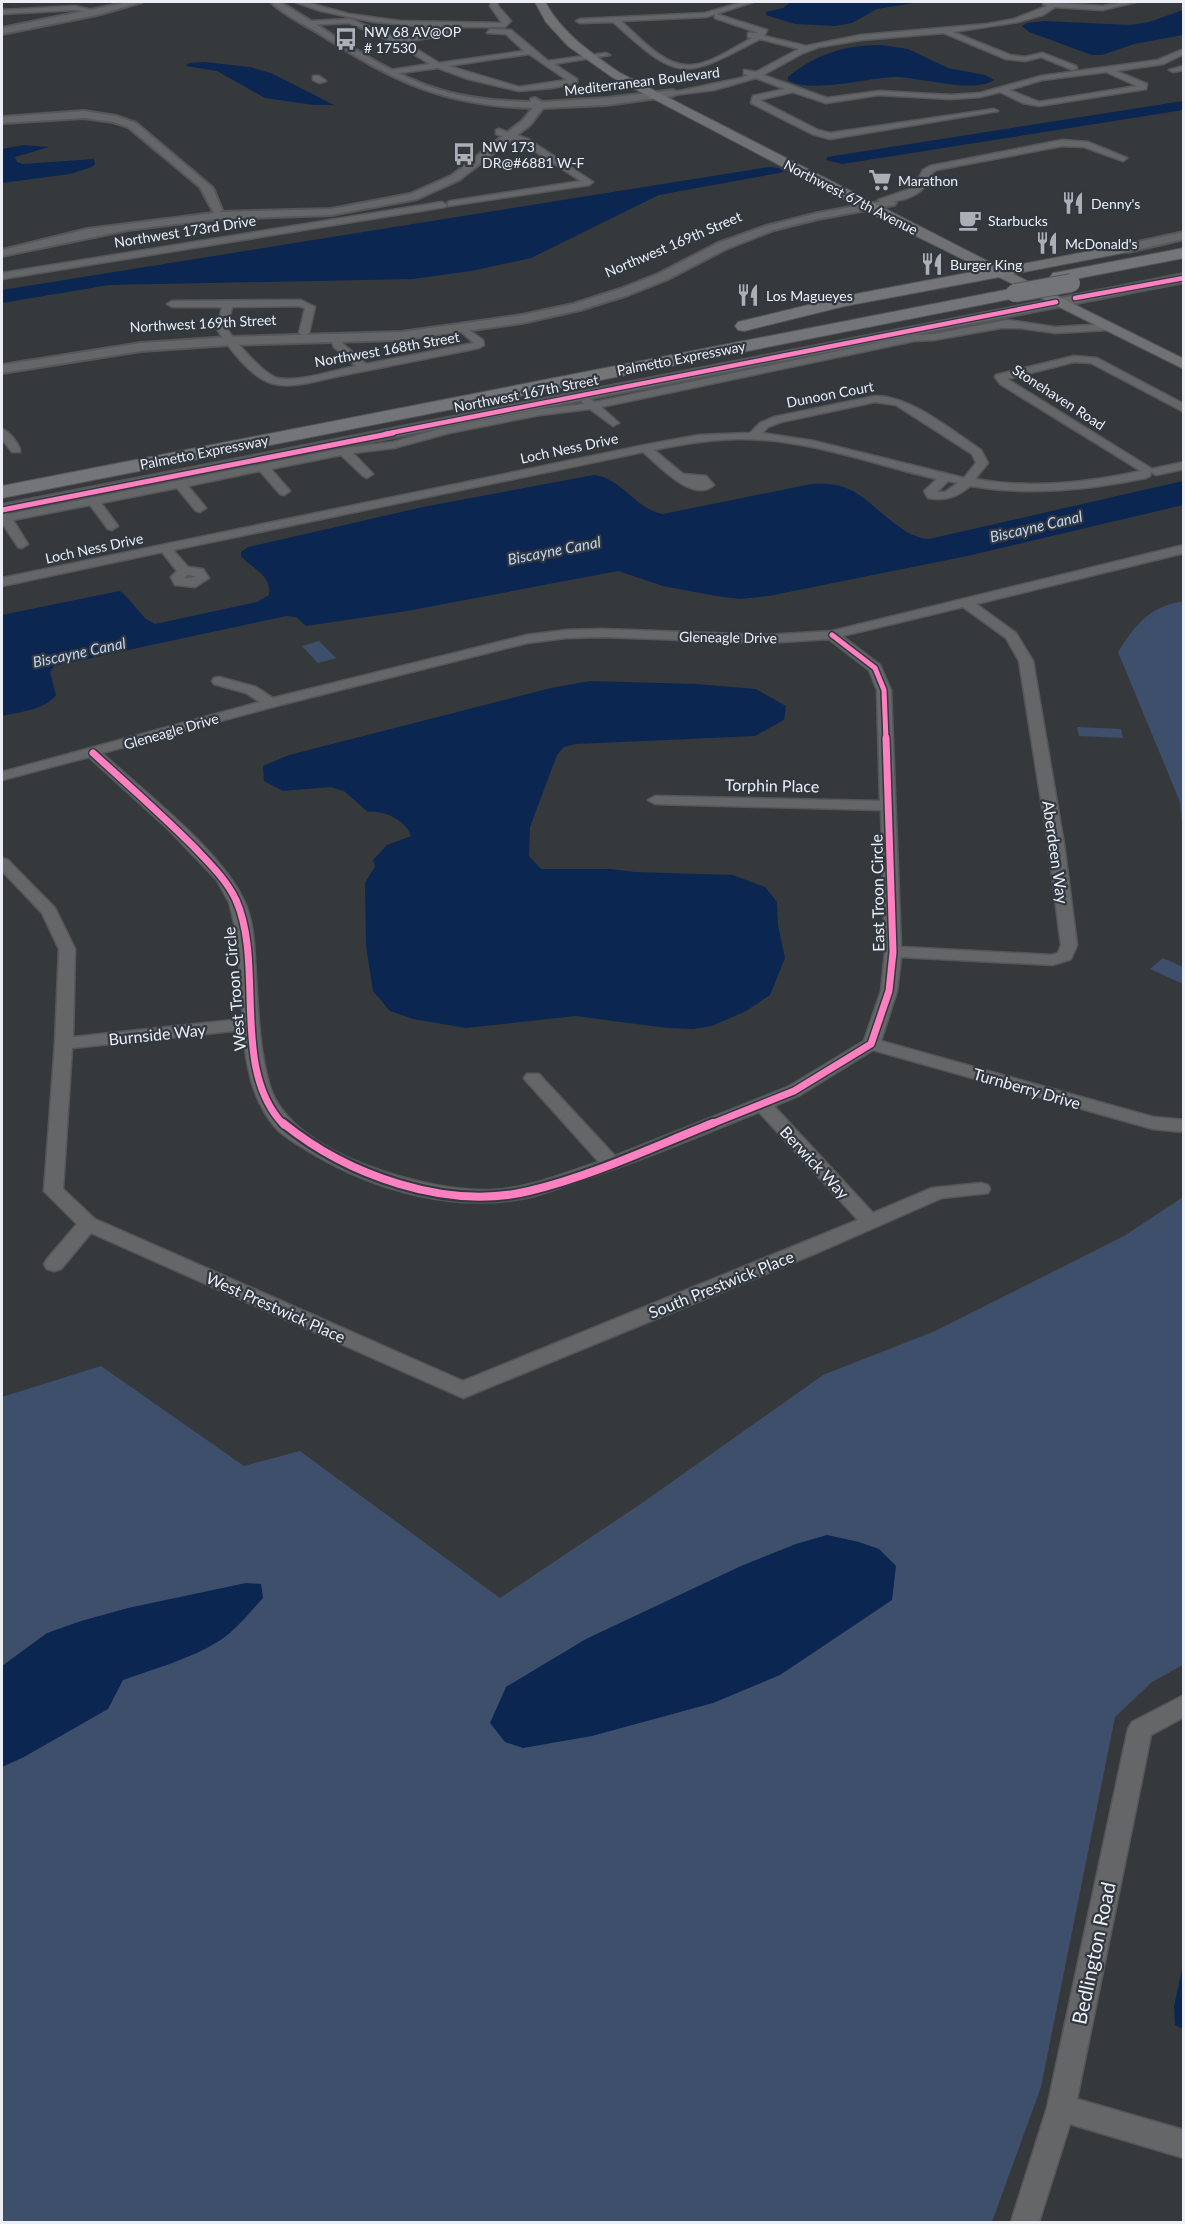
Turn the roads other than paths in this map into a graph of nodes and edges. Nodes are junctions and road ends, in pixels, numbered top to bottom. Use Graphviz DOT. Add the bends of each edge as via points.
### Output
graph roads {
  1 [pos="138,2"];
  2 [pos="275,2"];
  3 [pos="299,2"];
  4 [pos="494,2"];
  5 [pos="540,2"];
  6 [pos="749,2"];
  7 [pos="1043,2"];
  8 [pos="1132,2"];
  9 [pos="1138,2"];
  10 [pos="1143,2"];
  11 [pos="1056,3"];
  12 [pos="697,6"];
  13 [pos="1088,7"];
  14 [pos="2,12"];
  15 [pos="97,12"];
  16 [pos="706,15"];
  17 [pos="718,16"];
  18 [pos="957,19"];
  19 [pos="567,20"];
  20 [pos="615,20"];
  21 [pos="580,21"];
  22 [pos="737,22"];
  23 [pos="310,23"];
  24 [pos="970,24"];
  25 [pos="719,25"];
  26 [pos="938,29"];
  27 [pos="2,31"];
  28 [pos="759,37"];
  29 [pos="398,41"];
  30 [pos="802,47"];
  31 [pos="1184,51"];
  32 [pos="530,52"];
  33 [pos="606,55"];
  34 [pos="588,57"];
  35 [pos="1167,58"];
  36 [pos="545,62"];
  37 [pos="1184,64"];
  38 [pos="437,65"];
  39 [pos="1073,68"];
  40 [pos="1184,68"];
  41 [pos="1107,70"];
  42 [pos="1173,70"];
  43 [pos="391,71"];
  44 [pos="751,74"];
  45 [pos="1145,77"];
  46 [pos="1126,78"];
  47 [pos="1104,81"];
  48 [pos="794,89"];
  49 [pos="1001,89"];
  50 [pos="661,93"];
  51 [pos="1030,95"];
  52 [pos="964,97"];
  53 [pos="1018,97"];
  54 [pos="999,102"];
  55 [pos="977,103"];
  56 [pos="533,104"];
  57 [pos="953,107"];
  58 [pos="900,114"];
  59 [pos="2,120"];
  60 [pos="918,123"];
  61 [pos="722,124"];
  62 [pos="499,132"];
  63 [pos="510,136"];
  64 [pos="937,176"];
  65 [pos="929,194"];
  66 [pos="886,202"];
  67 [pos="865,204"];
  68 [pos="361,205"];
  69 [pos="216,210"];
  70 [pos="374,217"];
  71 [pos="105,226"];
  72 [pos="1184,237"];
  73 [pos="2,246"];
  74 [pos="1128,248"];
  75 [pos="2,253"];
  76 [pos="1184,253"];
  77 [pos="967,256"];
  78 [pos="1184,261"];
  79 [pos="1018,268"];
  80 [pos="2,276"];
  81 [pos="1184,278"];
  82 [pos="953,279"];
  83 [pos="1005,284"];
  84 [pos="618,285"];
  85 [pos="1069,286"];
  86 [pos="632,289"];
  87 [pos="1056,302"];
  88 [pos="171,304"];
  89 [pos="228,304"];
  90 [pos="520,316"];
  91 [pos="1102,324"];
  92 [pos="463,329"];
  93 [pos="731,329"];
  94 [pos="917,329"];
  95 [pos="304,333"];
  96 [pos="699,336"];
  97 [pos="227,338"];
  98 [pos="336,339"];
  99 [pos="1184,354"];
  100 [pos="2,363"];
  101 [pos="1184,365"];
  102 [pos="365,368"];
  103 [pos="2,369"];
  104 [pos="494,395"];
  105 [pos="581,400"];
  106 [pos="1184,409"];
  107 [pos="613,423"];
  108 [pos="2,432"];
  109 [pos="236,435"];
  110 [pos="753,436"];
  111 [pos="645,448"];
  112 [pos="16,450"];
  113 [pos="344,451"];
  114 [pos="1184,465"];
  115 [pos="262,467"];
  116 [pos="1150,472"];
  117 [pos="367,474"];
  118 [pos="947,476"];
  119 [pos="683,477"];
  120 [pos="2,480"];
  121 [pos="968,481"];
  122 [pos="179,483"];
  123 [pos="284,491"];
  124 [pos="2,492"];
  125 [pos="93,501"];
  126 [pos="200,508"];
  127 [pos="2,515"];
  128 [pos="112,526"];
  129 [pos="22,544"];
  130 [pos="165,548"];
  131 [pos="1184,549"];
  132 [pos="184,570"];
  133 [pos="2,582"];
  134 [pos="965,602"];
  135 [pos="832,635"];
  136 [pos="219,681"];
  137 [pos="271,704"];
  138 [pos="93,753"];
  139 [pos="2,777"];
  140 [pos="655,800"];
  141 [pos="888,806"];
  142 [pos="2,864"];
  143 [pos="893,952"];
  144 [pos="250,1024"];
  145 [pos="64,1043"];
  146 [pos="871,1044"];
  147 [pos="533,1078"];
  148 [pos="761,1103"];
  149 [pos="1184,1126"];
  150 [pos="612,1164"];
  151 [pos="981,1189"];
  152 [pos="870,1221"];
  153 [pos="88,1224"];
  154 [pos="54,1264"];
  155 [pos="463,1390"];
  156 [pos="1184,1705"];
  157 [pos="1061,2108"];
  158 [pos="1184,2144"];
  159 [pos="1025,2223"];
  1 -- 15 [label="street"];
  2 -- 23 [label="street, Mediterranean Boulevard"];
  3 -- 4 [label="street" via="370,20 505,25 507,21"];
  5 -- 34 [label="main road, Northwest 67th Avenue" via="557,30"];
  6 -- 16 [label="street"];
  7 -- 11 [label="street"];
  7 -- 24 [label="street, Mediterranean Boulevard" via="1011,16"];
  8 -- 9 [label="street"];
  8 -- 13 [label="street"];
  9 -- 10 [label="street"];
  9 -- 13 [label="street" via="1141,4 1111,15 1089,13"];
  11 -- 13 [label="street"];
  11 -- 26 [label="street, Mediterranean Boulevard" via="1031,16 1004,23"];
  12 -- 16 [label="street"];
  14 -- 15 [label="street" via="75,8"];
  15 -- 27 [label="street"];
  16 -- 20 [label="street"];
  16 -- 25 [label="street"];
  17 -- 22 [label="street"];
  18 -- 24 [label="street"];
  19 -- 33 [label="main road, Northwest 67th Avenue"];
  20 -- 21 [label="street"];
  20 -- 28 [label="street" via="650,50 686,69"];
  22 -- 25 [label="street"];
  22 -- 28 [label="street" via="762,30"];
  23 -- 29 [label="street" via="350,21"];
  23 -- 43 [label="street, Mediterranean Boulevard"];
  24 -- 26 [label="street, Mediterranean Boulevard"];
  25 -- 28 [label="street"];
  26 -- 30 [label="street, Mediterranean Boulevard"];
  26 -- 39 [label="street" via="1009,57 1042,55"];
  28 -- 30 [label="street"];
  29 -- 32 [label="street" via="456,31 508,32"];
  29 -- 38 [label="street"];
  30 -- 44 [label="street, Mediterranean Boulevard"];
  31 -- 35 [label="street"];
  32 -- 36 [label="street"];
  32 -- 38 [label="street"];
  33 -- 34 [label="street"];
  33 -- 50 [label="main road, Northwest 67th Avenue"];
  34 -- 36 [label="street"];
  34 -- 50 [label="main road, Northwest 67th Avenue"];
  35 -- 37 [label="street"];
  35 -- 41 [label="street"];
  36 -- 38 [label="street" via="574,81 519,89"];
  38 -- 43 [label="street"];
  40 -- 42 [label="street"];
  41 -- 46 [label="street"];
  41 -- 49 [label="street" via="1041,78"];
  43 -- 56 [label="street, Mediterranean Boulevard" via="465,99"];
  44 -- 48 [label="street"];
  44 -- 50 [label="street, Mediterranean Boulevard"];
  45 -- 46 [label="street"];
  46 -- 47 [label="street"];
  46 -- 53 [label="street" via="1144,86 1040,104"];
  48 -- 52 [label="street" via="826,101 879,93"];
  48 -- 60 [label="street" via="754,101 815,132 830,135"];
  49 -- 52 [label="street"];
  49 -- 53 [label="street"];
  50 -- 56 [label="street, Mediterranean Boulevard" via="578,105"];
  50 -- 61 [label="main road, Northwest 67th Avenue"];
  50 -- 61 [label="main road, Northwest 67th Avenue"];
  51 -- 53 [label="street"];
  52 -- 55 [label="street"];
  53 -- 54 [label="street"];
  55 -- 57 [label="street"];
  55 -- 60 [label="street" via="993,111"];
  56 -- 62 [label="street, Northwest 173rd Drive"];
  56 -- 63 [label="street, Northwest 173rd Drive" via="526,123"];
  58 -- 60 [label="street"];
  59 -- 69 [label="street" via="82,114 119,119 132,125 204,184"];
  61 -- 66 [label="main road, Northwest 67th Avenue" via="748,132"];
  61 -- 67 [label="main road, Northwest 67th Avenue"];
  62 -- 63 [label="street, Northwest 173rd Drive"];
  62 -- 68 [label="street, Northwest 173rd Drive" via="428,183"];
  63 -- 68 [label="street, Northwest 173rd Drive" via="443,185 413,197"];
  63 -- 70 [label="street, Northwest 173rd Drive" via="525,141 589,182"];
  64 -- 66 [label="street, Northwest 169th Street" via="948,169 1057,147 1079,147 1118,158 1085,144 1047,144 933,168 926,172 918,190"];
  65 -- 66 [label="street, Northwest 169th Street"];
  66 -- 67 [label="street, Northwest 169th Street"];
  66 -- 79 [label="main road, Northwest 67th Avenue"];
  67 -- 77 [label="main road, Northwest 67th Avenue"];
  67 -- 84 [label="street, Northwest 169th Street" via="800,214 743,230"];
  67 -- 86 [label="street, Northwest 169th Street" via="740,239"];
  68 -- 69 [label="street, Northwest 173rd Drive"];
  68 -- 70 [label="street"];
  68 -- 71 [label="street, Northwest 173rd Drive" via="331,212 217,216"];
  69 -- 71 [label="street, Northwest 173rd Drive"];
  70 -- 80 [label="street, Northwest 173rd Drive"];
  71 -- 73 [label="street, Northwest 173rd Drive"];
  71 -- 75 [label="street, Northwest 173rd Drive"];
  72 -- 74 [label="highway"];
  74 -- 79 [label="main road"];
  76 -- 85 [label="highway, Palmetto Expressway"];
  77 -- 82 [label="highway" via="976,267 975,272"];
  77 -- 83 [label="main road, Northwest 67th Avenue"];
  78 -- 85 [label="highway, Palmetto Expressway"];
  79 -- 83 [label="main road"];
  79 -- 85 [label="main road, Northwest 67th Avenue"];
  81 -- 85 [label="street, Northwest 167th Street"];
  82 -- 83 [label="highway"];
  82 -- 93 [label="highway"];
  83 -- 85 [label="highway, Palmetto Expressway, bridge"];
  83 -- 87 [label="main road, Northwest 67th Avenue"];
  83 -- 104 [label="highway, Palmetto Expressway"];
  83 -- 109 [label="highway, Palmetto Expressway"];
  84 -- 86 [label="street"];
  84 -- 90 [label="street, Northwest 169th Street"];
  85 -- 87 [label="street, Northwest 167th Street"];
  85 -- 91 [label="main road, Northwest 67th Avenue"];
  86 -- 90 [label="street, Northwest 169th Street" via="576,307"];
  87 -- 91 [label="main road, Northwest 67th Avenue"];
  87 -- 94 [label="street, Northwest 167th Street"];
  88 -- 89 [label="street"];
  89 -- 95 [label="street" via="306,305 310,307"];
  89 -- 97 [label="street" via="222,330"];
  90 -- 92 [label="street, Northwest 169th Street"];
  90 -- 95 [label="street, Northwest 169th Street"];
  91 -- 99 [label="main road, Northwest 67th Avenue"];
  91 -- 101 [label="main road, Northwest 67th Avenue"];
  91 -- 105 [label="street" via="1058,330 1019,325 985,327 768,370"];
  92 -- 98 [label="street, Northwest 169th Street"];
  92 -- 102 [label="street, Northwest 168th Street" via="479,345"];
  94 -- 104 [label="highway"];
  94 -- 105 [label="street, Northwest 167th Street"];
  95 -- 97 [label="street, Northwest 169th Street"];
  96 -- 109 [label="highway" via="314,415"];
  97 -- 98 [label="street, Northwest 169th Street"];
  97 -- 100 [label="street, Northwest 169th Street" via="114,344"];
  97 -- 102 [label="street, Northwest 168th Street" via="275,381 290,382"];
  97 -- 103 [label="street, Northwest 169th Street"];
  98 -- 102 [label="street"];
  104 -- 124 [label="highway, Palmetto Expressway"];
  105 -- 107 [label="street"];
  105 -- 113 [label="street" via="394,445"];
  105 -- 127 [label="street, Northwest 167th Street"];
  106 -- 116 [label="street, Stonehaven Road" via="1093,360 1074,359 1000,377"];
  108 -- 112 [label="street"];
  109 -- 120 [label="highway, Palmetto Expressway"];
  110 -- 111 [label="street, Loch Ness Drive" via="692,439"];
  110 -- 118 [label="street, Loch Ness Drive" via="800,442"];
  110 -- 121 [label="street, Dunoon Court" via="778,419 888,399 977,452 982,464"];
  111 -- 119 [label="street"];
  111 -- 130 [label="street, Loch Ness Drive"];
  113 -- 115 [label="street"];
  113 -- 117 [label="street"];
  114 -- 116 [label="street, Loch Ness Drive"];
  115 -- 122 [label="street"];
  115 -- 123 [label="street"];
  116 -- 121 [label="street, Loch Ness Drive" via="1060,488 1020,488"];
  118 -- 121 [label="street, Loch Ness Drive"];
  118 -- 121 [label="street" via="930,491 932,495 952,494"];
  122 -- 125 [label="street"];
  122 -- 126 [label="street"];
  125 -- 127 [label="street"];
  125 -- 128 [label="street"];
  127 -- 129 [label="street"];
  130 -- 132 [label="street"];
  130 -- 133 [label="street, Loch Ness Drive"];
  131 -- 134 [label="street, Gleneagle Drive"];
  134 -- 135 [label="street, Gleneagle Drive"];
  134 -- 143 [label="street, Aberdeen Way" via="1011,636 1026,661 1069,945 1065,956 1053,960"];
  135 -- 137 [label="street, Gleneagle Drive" via="766,639 566,634 527,639"];
  135 -- 141 [label="street, East Troon Circle" via="875,668 884,690"];
  136 -- 137 [label="street" via="251,690"];
  137 -- 138 [label="street, Gleneagle Drive"];
  138 -- 139 [label="street, Gleneagle Drive"];
  138 -- 144 [label="street, West Troon Circle" via="224,878 237,902 245,935"];
  140 -- 141 [label="street, Torphin Place"];
  141 -- 143 [label="street, East Troon Circle"];
  142 -- 145 [label="street, West Prestwick Place" via="49,911 67,949"];
  143 -- 146 [label="street, East Troon Circle" via="889,991"];
  144 -- 145 [label="street, Burnside Way"];
  144 -- 150 [label="street, West Troon Circle" via="262,1090 282,1124 341,1162 426,1191 495,1196 530,1191"];
  145 -- 153 [label="street, West Prestwick Place" via="53,1191"];
  146 -- 148 [label="street" via="794,1091"];
  146 -- 149 [label="street, Turnberry Drive" via="1153,1123"];
  147 -- 150 [label="street"];
  148 -- 150 [label="street, West Troon Circle"];
  148 -- 152 [label="street, Berwick Way"];
  151 -- 152 [label="street, South Prestwick Place" via="939,1192"];
  152 -- 155 [label="street, South Prestwick Place"];
  153 -- 154 [label="street"];
  153 -- 155 [label="street, West Prestwick Place"];
  156 -- 157 [label="street, Bedlington Road" via="1140,1729"];
  157 -- 158 [label="street"];
  157 -- 159 [label="street, Bedlington Road"];
}
